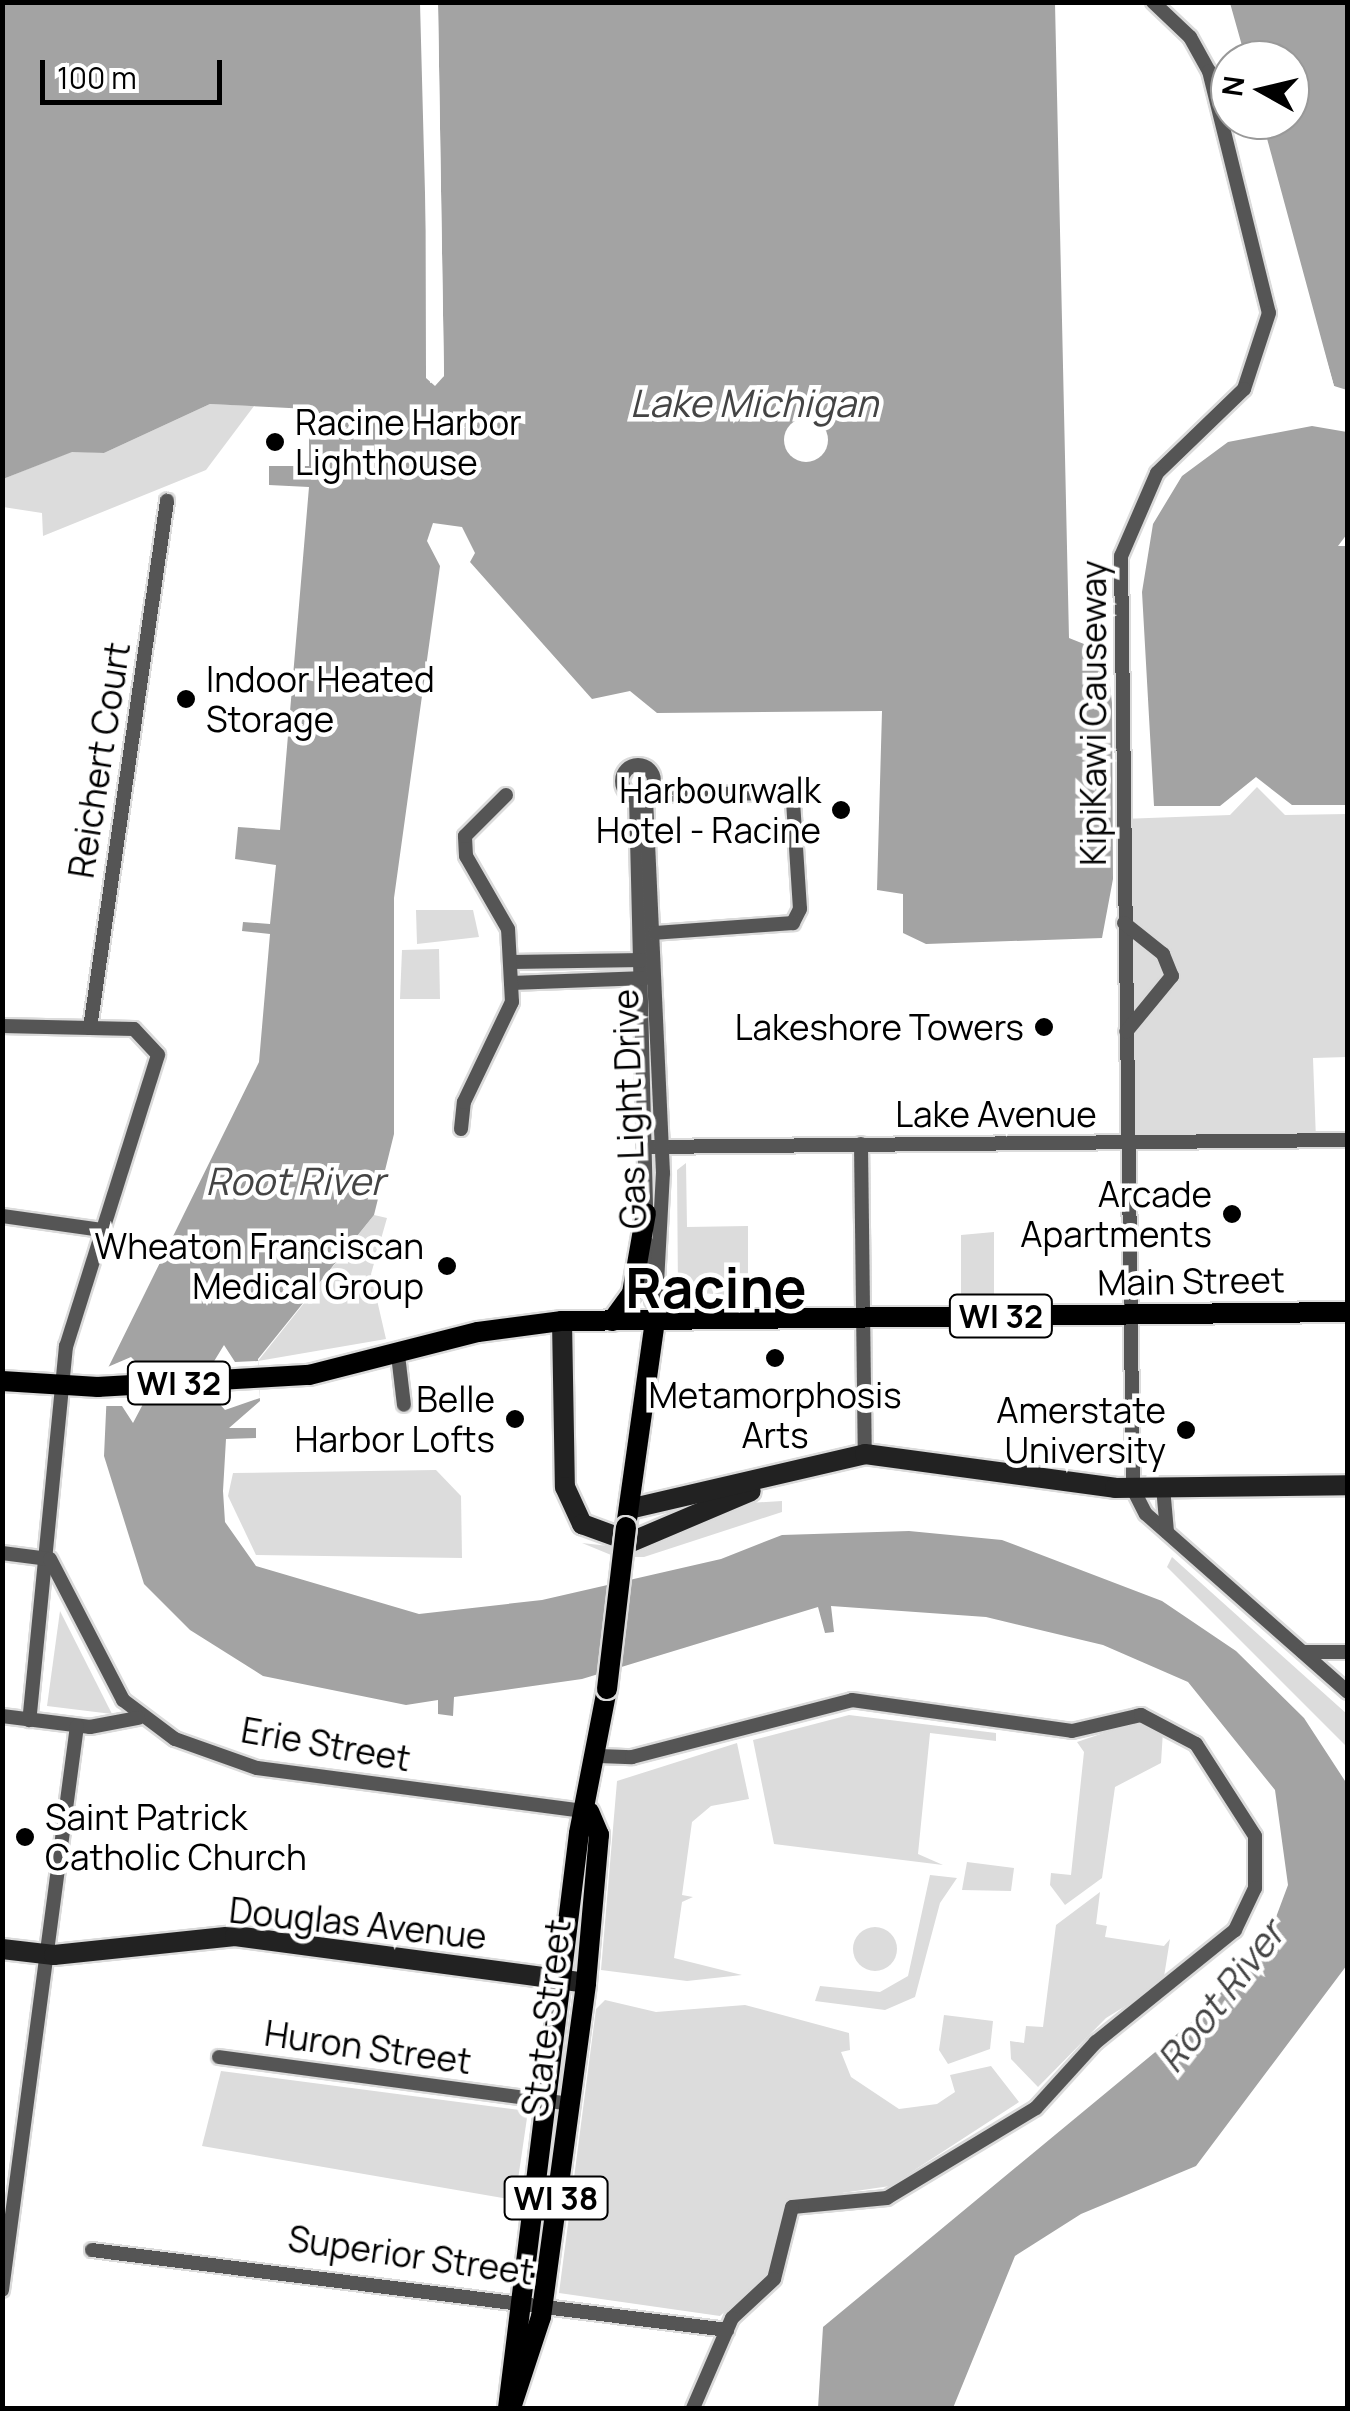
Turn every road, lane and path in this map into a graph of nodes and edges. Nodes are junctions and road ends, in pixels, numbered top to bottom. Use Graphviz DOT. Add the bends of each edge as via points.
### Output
graph roads {
  1 [pos="1153,2"];
  2 [pos="167,502"];
  3 [pos="506,795"];
  4 [pos="641,796"];
  5 [pos="1124,924"];
  6 [pos="655,934"];
  7 [pos="637,960"];
  8 [pos="655,960"];
  9 [pos="511,962"];
  10 [pos="637,978"];
  11 [pos="656,978"];
  12 [pos="512,983"];
  13 [pos="2,1026"];
  14 [pos="90,1028"];
  15 [pos="1126,1032"];
  16 [pos="461,1129"];
  17 [pos="1348,1140"];
  18 [pos="1129,1143"];
  19 [pos="861,1144"];
  20 [pos="662,1146"];
  21 [pos="644,1147"];
  22 [pos="646,1214"];
  23 [pos="2,1216"];
  24 [pos="102,1230"];
  25 [pos="1348,1312"];
  26 [pos="1134,1315"];
  27 [pos="864,1317"];
  28 [pos="612,1320"];
  29 [pos="654,1320"];
  30 [pos="562,1322"];
  31 [pos="398,1355"];
  32 [pos="2,1381"];
  33 [pos="59,1387"];
  34 [pos="404,1405"];
  35 [pos="865,1454"];
  36 [pos="817,1464"];
  37 [pos="1348,1485"];
  38 [pos="1163,1487"];
  39 [pos="1133,1489"];
  40 [pos="627,1518"];
  41 [pos="1167,1533"];
  42 [pos="2,1553"];
  43 [pos="50,1559"];
  44 [pos="1302,1652"];
  45 [pos="1348,1652"];
  46 [pos="1348,1692"];
  47 [pos="2,1716"];
  48 [pos="138,1718"];
  49 [pos="29,1720"];
  50 [pos="77,1726"];
  51 [pos="598,1756"];
  52 [pos="589,1812"];
  53 [pos="2,1949"];
  54 [pos="47,1955"];
  55 [pos="561,1980"];
  56 [pos="586,1983"];
  57 [pos="219,2058"];
  58 [pos="544,2101"];
  59 [pos="569,2104"];
  60 [pos="92,2250"];
  61 [pos="2,2290"];
  62 [pos="516,2300"];
  63 [pos="542,2303"];
  64 [pos="728,2330"];
  65 [pos="509,2408"];
  66 [pos="694,2408"];
  1 -- 5 [label="street, KipiKawi Causeway" via="1190,37 1209,71 1269,313 1244,389 1157,473 1122,543"];
  2 -- 14 [label="street, Reichert Court"];
  3 -- 9 [label="street" via="470,826 464,848 508,929"];
  4 -- 6 [label="street, Gas Light Drive"];
  4 -- 6 [label="street" via="777,793 799,818 793,923"];
  4 -- 7 [label="street, Gas Light Drive"];
  5 -- 15 [label="street, KipiKawi Causeway"];
  5 -- 15 [label="street" via="1163,954 1172,976"];
  6 -- 8 [label="street, Gas Light Drive"];
  7 -- 8 [label="street"];
  7 -- 9 [label="street"];
  7 -- 10 [label="street, Gas Light Drive"];
  8 -- 11 [label="street, Gas Light Drive"];
  9 -- 12 [label="street"];
  10 -- 11 [label="street"];
  10 -- 12 [label="street"];
  10 -- 21 [label="street, Gas Light Drive"];
  11 -- 20 [label="street, Gas Light Drive"];
  12 -- 16 [label="street" via="510,1015 464,1102"];
  13 -- 14 [label="street"];
  14 -- 24 [label="street" via="134,1029 155,1047 157,1067"];
  15 -- 18 [label="street, KipiKawi Causeway"];
  17 -- 18 [label="street, Lake Avenue"];
  18 -- 19 [label="street, Lake Avenue"];
  18 -- 26 [label="street, KipiKawi Causeway"];
  19 -- 20 [label="street, Lake Avenue"];
  19 -- 27 [label="street"];
  20 -- 21 [label="street, Lake Avenue"];
  20 -- 29 [label="street, Gas Light Drive"];
  21 -- 22 [label="street, Gas Light Drive"];
  22 -- 28 [label="main road" via="632,1293"];
  22 -- 29 [label="street, Gas Light Drive"];
  23 -- 24 [label="street"];
  24 -- 33 [label="street"];
  25 -- 26 [label="main road, Main Street / WI 32"];
  26 -- 27 [label="main road, Main Street / WI 32"];
  26 -- 39 [label="street, KipiKawi Causeway"];
  27 -- 29 [label="main road, Main Street / WI 32"];
  27 -- 35 [label="street"];
  28 -- 29 [label="main road, Main Street / WI 32"];
  28 -- 30 [label="main road, Main Street / WI 32"];
  29 -- 40 [label="main road, State Street / WI 38"];
  30 -- 31 [label="main road, Main Street / WI 32"];
  30 -- 36 [label="street" via="565,1487 576,1516 600,1536 654,1535"];
  31 -- 33 [label="main road, Main Street / WI 32" via="261,1378"];
  31 -- 34 [label="street"];
  32 -- 33 [label="main road, WI 32"];
  33 -- 43 [label="street"];
  35 -- 36 [label="street"];
  35 -- 39 [label="street"];
  36 -- 40 [label="street"];
  37 -- 38 [label="street"];
  38 -- 39 [label="street"];
  38 -- 41 [label="street"];
  39 -- 41 [label="street"];
  40 -- 51 [label="main road, State Street / WI 38, bridge"];
  41 -- 44 [label="street"];
  42 -- 43 [label="street"];
  43 -- 48 [label="street"];
  43 -- 49 [label="street"];
  44 -- 45 [label="street"];
  44 -- 46 [label="street"];
  47 -- 49 [label="street"];
  48 -- 50 [label="street"];
  48 -- 52 [label="street, Erie Street" via="257,1768"];
  49 -- 50 [label="street"];
  50 -- 54 [label="street"];
  51 -- 52 [label="main road, State Street / WI 38"];
  51 -- 64 [label="street" via="632,1757 852,1700 1072,1731 1128,1714 1184,1733 1251,1823 1250,1904 1226,1940 1106,2033 1018,2121 887,2198 792,2207 774,2278"];
  52 -- 55 [label="main road, State Street / WI 38"];
  52 -- 56 [label="main road, State Street / WI 38" via="599,1835"];
  53 -- 54 [label="street, Douglas Avenue"];
  54 -- 55 [label="street, Douglas Avenue" via="235,1936"];
  54 -- 61 [label="street"];
  55 -- 56 [label="street, Douglas Avenue"];
  55 -- 58 [label="main road, State Street / WI 38"];
  56 -- 59 [label="main road, State Street / WI 38"];
  57 -- 58 [label="street, Huron Street"];
  58 -- 59 [label="street, Huron Street"];
  58 -- 62 [label="main road, State Street / WI 38"];
  59 -- 63 [label="main road, State Street / WI 38"];
  60 -- 62 [label="street, Superior Street"];
  62 -- 63 [label="street, Superior Street"];
  62 -- 65 [label="main road, State Street / WI 38"];
  63 -- 64 [label="street, Superior Street"];
  63 -- 65 [label="main road, State Street / WI 38"];
  64 -- 66 [label="street"];
}
